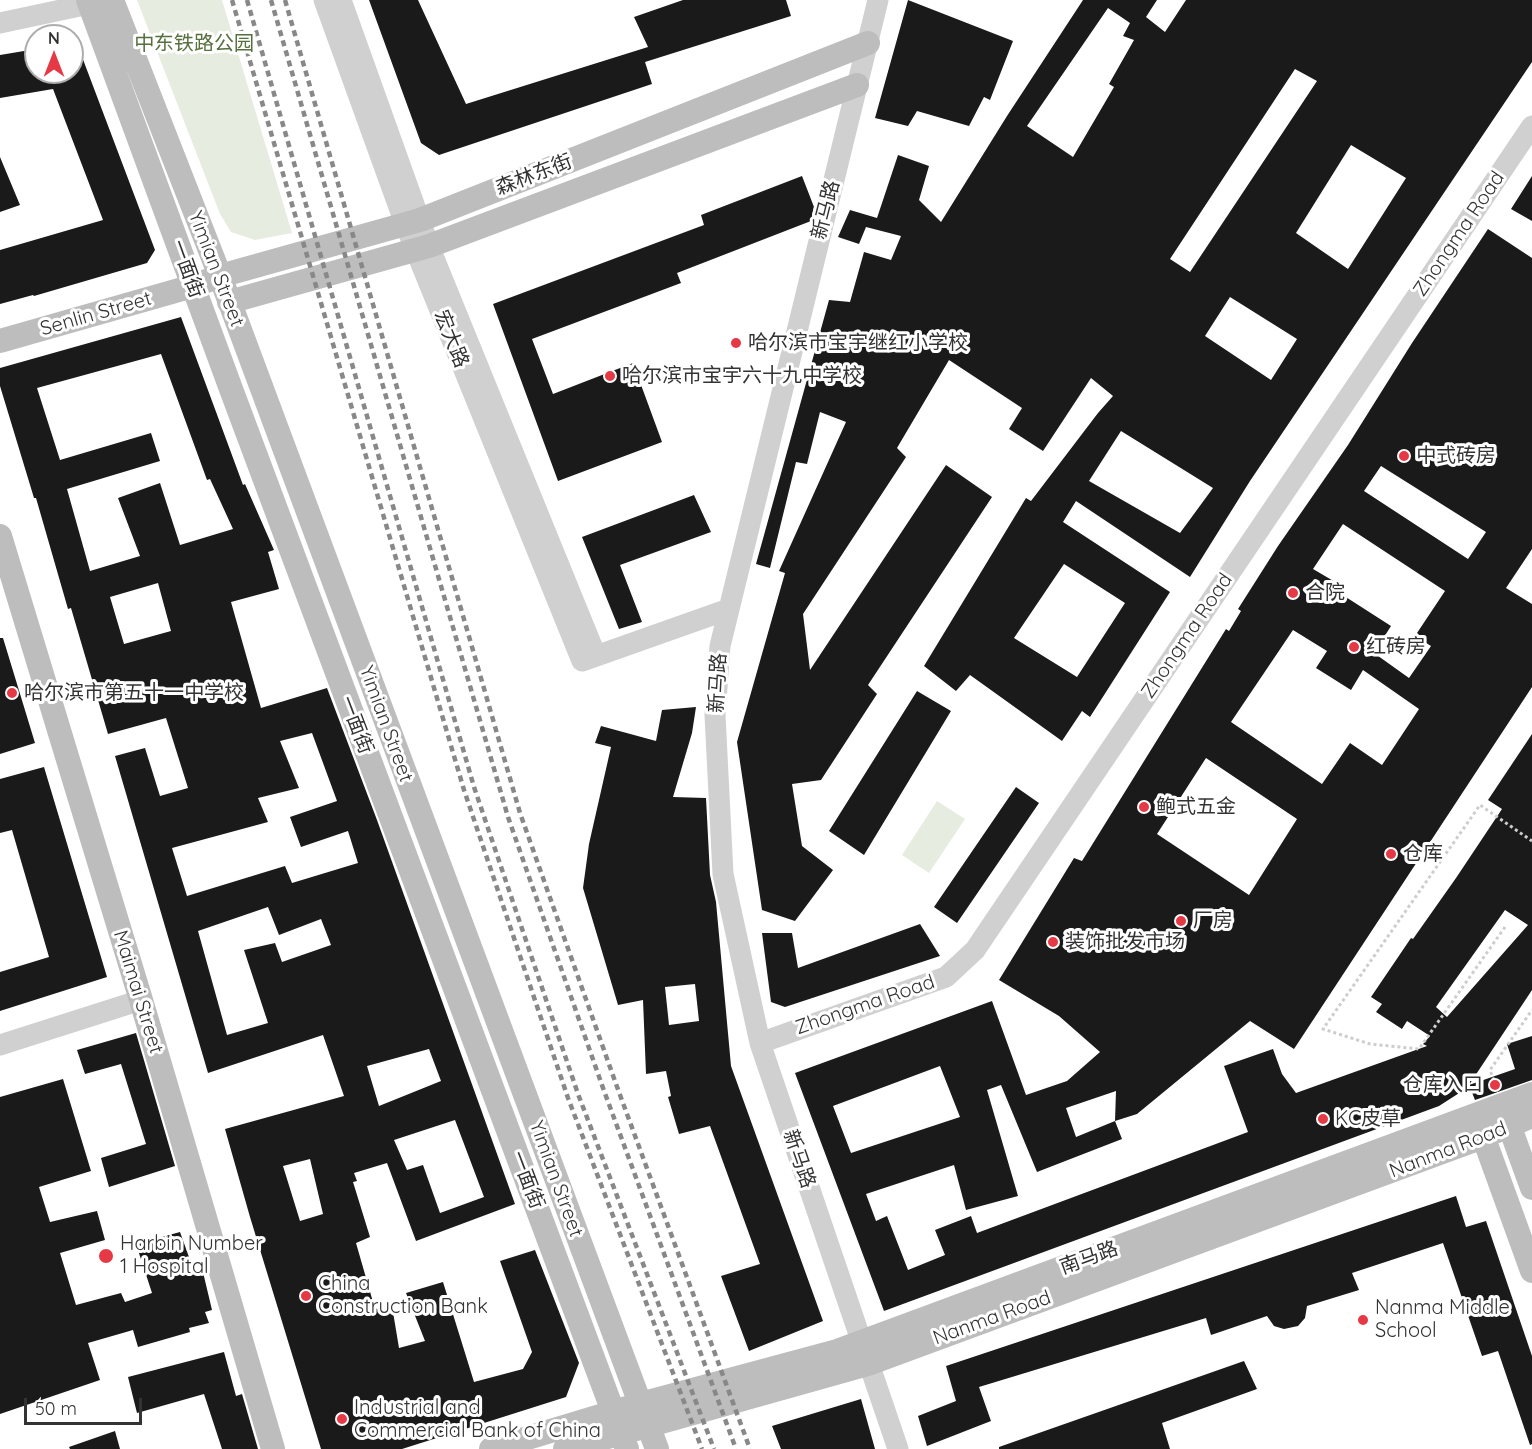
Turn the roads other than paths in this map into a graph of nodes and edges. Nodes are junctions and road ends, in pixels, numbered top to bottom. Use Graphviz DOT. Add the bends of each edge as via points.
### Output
graph roads {
  1 [pos="324,0"];
  2 [pos="341,0"];
  3 [pos="878,0"];
  4 [pos="96,1"];
  5 [pos="0,23"];
  6 [pos="868,43"];
  7 [pos="856,85"];
  8 [pos="1532,126"];
  9 [pos="412,222"];
  10 [pos="422,248"];
  11 [pos="220,276"];
  12 [pos="193,286"];
  13 [pos="229,302"];
  14 [pos="0,341"];
  15 [pos="0,536"];
  16 [pos="729,609"];
  17 [pos="141,1000"];
  18 [pos="760,1043"];
  19 [pos="0,1045"];
  20 [pos="1532,1094"];
  21 [pos="1475,1114"];
  22 [pos="1506,1116"];
  23 [pos="1532,1116"];
  24 [pos="1484,1137"];
  25 [pos="1532,1188"];
  26 [pos="1532,1271"];
  27 [pos="864,1353"];
  28 [pos="644,1415"];
  29 [pos="621,1431"];
  30 [pos="273,1449"];
  31 [pos="491,1449"];
  32 [pos="565,1449"];
  33 [pos="657,1449"];
  34 [pos="898,1449"];
  1 -- 9 [label="street, 宏大路"];
  2 -- 9 [label="street, 宏大路"];
  3 -- 6 [label="street, 新马路"];
  4 -- 5 [label="street"];
  4 -- 11 [label="main road, Yimian Street"];
  4 -- 12 [label="main road, 一面街"];
  6 -- 7 [label="street, 新马路"];
  6 -- 9 [label="main road, 森林东街"];
  7 -- 10 [label="main road, 森林东街"];
  7 -- 16 [label="street, 新马路"];
  8 -- 18 [label="street, Zhongma Road" via="975,950 946,977"];
  9 -- 10 [label="street, 宏大路"];
  9 -- 11 [label="main road, 森林东街"];
  10 -- 13 [label="main road, 森林东街"];
  10 -- 16 [label="street, 宏大路" via="582,661"];
  11 -- 12 [label="main road, 森林东街"];
  11 -- 13 [label="main road, Yimian Street"];
  12 -- 14 [label="main road, Senlin Street"];
  12 -- 29 [label="main road, 一面街"];
  13 -- 28 [label="main road, Yimian Street"];
  15 -- 17 [label="main road, Maimai Street"];
  16 -- 18 [label="street, 新马路" via="720,646 715,715 723,874"];
  17 -- 19 [label="street"];
  17 -- 30 [label="main road, Maimai Street"];
  18 -- 27 [label="street, 新马路"];
  20 -- 22 [label="main road, 南马路"];
  21 -- 22 [label="main road, 南马路"];
  21 -- 24 [label="main road"];
  21 -- 27 [label="main road, 南马路"];
  22 -- 23 [label="main road, Nanma Road"];
  22 -- 24 [label="main road, Nanma Road"];
  22 -- 25 [label="main road"];
  24 -- 26 [label="main road"];
  24 -- 27 [label="main road, Nanma Road"];
  27 -- 28 [label="main road, Nanma Road"];
  27 -- 34 [label="street, 新马路"];
  28 -- 29 [label="main road, Nanma Road"];
  28 -- 33 [label="main road, Yimian Street"];
  29 -- 31 [label="main road"];
  29 -- 32 [label="main road"];
}
